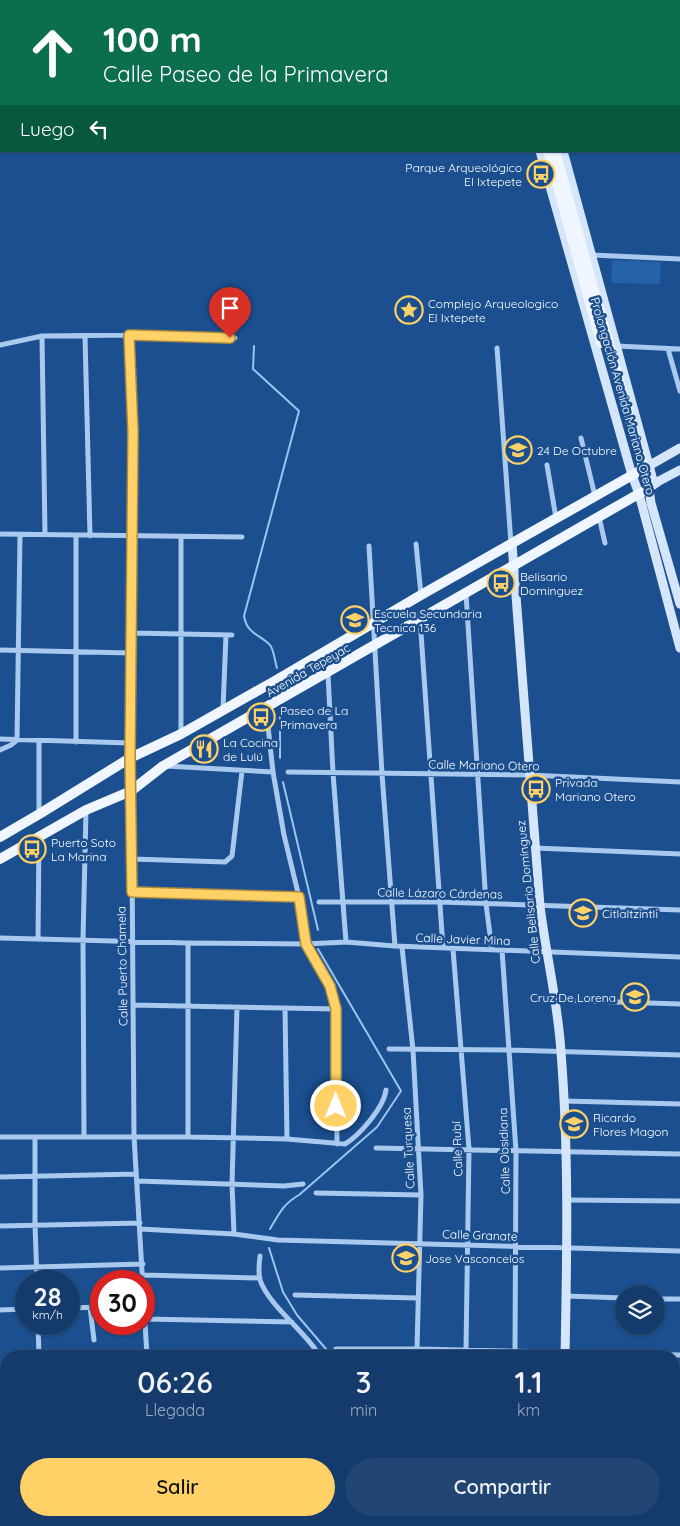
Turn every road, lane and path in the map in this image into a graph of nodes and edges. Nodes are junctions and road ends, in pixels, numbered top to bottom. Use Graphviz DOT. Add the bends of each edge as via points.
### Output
graph roads {
  1 [pos="540,152"];
  2 [pos="548,152"];
  3 [pos="555,152"];
  4 [pos="563,152"];
  5 [pos="573,188"];
  6 [pos="552,194"];
  7 [pos="568,211"];
  8 [pos="592,255"];
  9 [pos="680,259"];
  10 [pos="129,335"];
  11 [pos="42,336"];
  12 [pos="85,336"];
  13 [pos="235,338"];
  14 [pos="0,345"];
  15 [pos="617,346"];
  16 [pos="497,348"];
  17 [pos="668,349"];
  18 [pos="680,349"];
  19 [pos="680,391"];
  20 [pos="581,438"];
  21 [pos="680,448"];
  22 [pos="547,465"];
  23 [pos="641,470"];
  24 [pos="680,470"];
  25 [pos="647,489"];
  26 [pos="595,497"];
  27 [pos="599,517"];
  28 [pos="556,519"];
  29 [pos="0,534"];
  30 [pos="20,535"];
  31 [pos="44,535"];
  32 [pos="76,535"];
  33 [pos="90,536"];
  34 [pos="133,536"];
  35 [pos="180,537"];
  36 [pos="242,537"];
  37 [pos="605,543"];
  38 [pos="416,544"];
  39 [pos="512,544"];
  40 [pos="369,546"];
  41 [pos="513,566"];
  42 [pos="466,593"];
  43 [pos="421,595"];
  44 [pos="680,604"];
  45 [pos="420,619"];
  46 [pos="374,624"];
  47 [pos="131,633"];
  48 [pos="180,634"];
  49 [pos="375,646"];
  50 [pos="680,648"];
  51 [pos="0,650"];
  52 [pos="18,651"];
  53 [pos="76,652"];
  54 [pos="131,653"];
  55 [pos="315,656"];
  56 [pos="328,674"];
  57 [pos="266,708"];
  58 [pos="223,710"];
  59 [pos="180,734"];
  60 [pos="0,739"];
  61 [pos="16,740"];
  62 [pos="39,741"];
  63 [pos="76,742"];
  64 [pos="130,743"];
  65 [pos="0,750"];
  66 [pos="130,758"];
  67 [pos="163,766"];
  68 [pos="242,771"];
  69 [pos="272,772"];
  70 [pos="288,772"];
  71 [pos="333,773"];
  72 [pos="382,774"];
  73 [pos="431,774"];
  74 [pos="478,774"];
  75 [pos="529,775"];
  76 [pos="680,782"];
  77 [pos="131,791"];
  78 [pos="86,810"];
  79 [pos="39,815"];
  80 [pos="0,837"];
  81 [pos="39,837"];
  82 [pos="535,848"];
  83 [pos="680,854"];
  84 [pos="132,859"];
  85 [pos="0,860"];
  86 [pos="132,892"];
  87 [pos="299,897"];
  88 [pos="319,902"];
  89 [pos="342,902"];
  90 [pos="392,902"];
  91 [pos="440,902"];
  92 [pos="486,904"];
  93 [pos="540,906"];
  94 [pos="680,910"];
  95 [pos="0,938"];
  96 [pos="38,939"];
  97 [pos="83,939"];
  98 [pos="132,942"];
  99 [pos="346,942"];
  100 [pos="188,943"];
  101 [pos="306,944"];
  102 [pos="395,946"];
  103 [pos="402,947"];
  104 [pos="442,948"];
  105 [pos="453,949"];
  106 [pos="492,950"];
  107 [pos="502,950"];
  108 [pos="546,952"];
  109 [pos="680,957"];
  110 [pos="556,1000"];
  111 [pos="680,1004"];
  112 [pos="133,1005"];
  113 [pos="188,1007"];
  114 [pos="237,1007"];
  115 [pos="285,1008"];
  116 [pos="336,1009"];
  117 [pos="389,1049"];
  118 [pos="461,1049"];
  119 [pos="413,1050"];
  120 [pos="509,1050"];
  121 [pos="561,1052"];
  122 [pos="680,1055"];
  123 [pos="386,1090"];
  124 [pos="564,1101"];
  125 [pos="680,1104"];
  126 [pos="134,1136"];
  127 [pos="0,1137"];
  128 [pos="35,1137"];
  129 [pos="84,1137"];
  130 [pos="188,1137"];
  131 [pos="234,1139"];
  132 [pos="287,1139"];
  133 [pos="337,1144"];
  134 [pos="376,1148"];
  135 [pos="419,1149"];
  136 [pos="469,1149"];
  137 [pos="516,1151"];
  138 [pos="566,1152"];
  139 [pos="680,1154"];
  140 [pos="136,1174"];
  141 [pos="34,1176"];
  142 [pos="0,1177"];
  143 [pos="137,1181"];
  144 [pos="232,1184"];
  145 [pos="303,1184"];
  146 [pos="316,1193"];
  147 [pos="421,1195"];
  148 [pos="566,1200"];
  149 [pos="680,1202"];
  150 [pos="35,1225"];
  151 [pos="0,1226"];
  152 [pos="140,1226"];
  153 [pos="234,1234"];
  154 [pos="420,1243"];
  155 [pos="467,1245"];
  156 [pos="516,1247"];
  157 [pos="567,1248"];
  158 [pos="680,1251"];
  159 [pos="260,1256"];
  160 [pos="143,1264"];
  161 [pos="37,1267"];
  162 [pos="0,1268"];
  163 [pos="144,1270"];
  164 [pos="155,1275"];
  165 [pos="260,1278"];
  166 [pos="296,1295"];
  167 [pos="566,1296"];
  168 [pos="417,1298"];
  169 [pos="615,1298"];
  170 [pos="665,1299"];
  171 [pos="680,1299"];
  172 [pos="80,1307"];
  173 [pos="90,1307"];
  174 [pos="15,1309"];
  175 [pos="0,1310"];
  176 [pos="155,1319"];
  177 [pos="292,1322"];
  178 [pos="38,1335"];
  179 [pos="93,1335"];
  180 [pos="146,1335"];
  181 [pos="94,1340"];
  182 [pos="336,1349"];
  183 [pos="417,1349"];
  184 [pos="458,1349"];
  185 [pos="39,1350"];
  186 [pos="147,1350"];
  187 [pos="316,1350"];
  188 [pos="466,1350"];
  189 [pos="515,1350"];
  190 [pos="565,1350"];
  1 -- 6 [label="street, Prolongación Avenida Mariano Otero"];
  2 -- 7 [label="main road, Prolongación Avenida Mariano Otero"];
  3 -- 7 [label="main road, Prolongación Avenida Mariano Otero"];
  4 -- 5 [label="street, Prolongación Avenida Mariano Otero"];
  5 -- 7 [label="main road"];
  5 -- 8 [label="street, Prolongación Avenida Mariano Otero"];
  6 -- 7 [label="main road"];
  6 -- 23 [label="street, Prolongación Avenida Mariano Otero"];
  7 -- 23 [label="main road, Prolongación Avenida Mariano Otero"];
  8 -- 9 [label="street"];
  8 -- 15 [label="street, Prolongación Avenida Mariano Otero"];
  10 -- 12 [label="street"];
  10 -- 13 [label="street"];
  10 -- 34 [label="street, Calle Puerto Chamela"];
  11 -- 12 [label="street"];
  11 -- 14 [label="street"];
  11 -- 31 [label="street"];
  12 -- 33 [label="street"];
  15 -- 17 [label="street"];
  15 -- 23 [label="street, Prolongación Avenida Mariano Otero"];
  16 -- 39 [label="street"];
  17 -- 18 [label="street"];
  17 -- 19 [label="street"];
  20 -- 26 [label="street"];
  21 -- 23 [label="street, Avenida Tepeyac"];
  22 -- 28 [label="street"];
  23 -- 25 [label="main road, Prolongación Avenida Mariano Otero"];
  23 -- 25 [label="street, Prolongación Avenida Mariano Otero"];
  23 -- 26 [label="main road, Avenida Tepeyac"];
  24 -- 25 [label="street, Avenida Tepeyac"];
  25 -- 27 [label="main road, Avenida Tepeyac"];
  25 -- 44 [label="street, Prolongación Avenida Mariano Otero"];
  25 -- 50 [label="street, Prolongación Avenida Mariano Otero"];
  26 -- 28 [label="main road, Avenida Tepeyac"];
  27 -- 37 [label="street"];
  27 -- 41 [label="main road, Avenida Tepeyac"];
  28 -- 39 [label="main road, Avenida Tepeyac"];
  29 -- 30 [label="street"];
  30 -- 31 [label="street"];
  30 -- 52 [label="street"];
  31 -- 32 [label="street"];
  32 -- 33 [label="street"];
  32 -- 53 [label="street"];
  33 -- 34 [label="street"];
  34 -- 35 [label="street"];
  34 -- 47 [label="street, Calle Puerto Chamela"];
  35 -- 36 [label="street"];
  35 -- 48 [label="street"];
  38 -- 43 [label="street"];
  39 -- 41 [label="street, Calle Belisario Domínguez"];
  39 -- 43 [label="main road, Avenida Tepeyac"];
  40 -- 46 [label="street"];
  41 -- 42 [label="main road, Avenida Tepeyac"];
  41 -- 75 [label="street, Calle Belisario Domínguez"];
  42 -- 45 [label="main road, Avenida Tepeyac"];
  42 -- 74 [label="street"];
  43 -- 46 [label="main road, Avenida Tepeyac"];
  45 -- 49 [label="main road, Avenida Tepeyac"];
  45 -- 73 [label="street"];
  46 -- 49 [label="street"];
  46 -- 55 [label="main road, Avenida Tepeyac"];
  47 -- 48 [label="street"];
  47 -- 54 [label="street, Calle Puerto Chamela"];
  48 -- 58 [label="street" via="229,635"];
  48 -- 59 [label="street"];
  49 -- 56 [label="main road, Avenida Tepeyac"];
  49 -- 72 [label="street"];
  51 -- 52 [label="street"];
  52 -- 53 [label="street"];
  52 -- 61 [label="street"];
  53 -- 54 [label="street"];
  53 -- 63 [label="street"];
  54 -- 64 [label="street, Calle Puerto Chamela"];
  55 -- 56 [label="street"];
  55 -- 58 [label="main road, Avenida Tepeyac"];
  56 -- 57 [label="main road, Avenida Tepeyac"];
  56 -- 71 [label="street"];
  57 -- 67 [label="main road, Avenida Tepeyac"];
  57 -- 69 [label="street"];
  58 -- 59 [label="main road, Avenida Tepeyac"];
  59 -- 66 [label="main road, Avenida Tepeyac"];
  60 -- 61 [label="street"];
  61 -- 62 [label="street"];
  61 -- 65 [label="street"];
  62 -- 63 [label="street"];
  62 -- 79 [label="street"];
  63 -- 64 [label="street"];
  64 -- 66 [label="street, Calle Puerto Chamela"];
  66 -- 77 [label="street, Calle Puerto Chamela"];
  66 -- 79 [label="main road, Avenida Tepeyac"];
  67 -- 68 [label="street"];
  67 -- 77 [label="main road, Avenida Tepeyac"];
  68 -- 69 [label="street"];
  68 -- 84 [label="street" via="232,856 228,861"];
  69 -- 87 [label="street"];
  70 -- 71 [label="street, Calle Mariano Otero"];
  71 -- 72 [label="street, Calle Mariano Otero"];
  71 -- 89 [label="street"];
  72 -- 73 [label="street, Calle Mariano Otero"];
  72 -- 90 [label="street"];
  73 -- 74 [label="street, Calle Mariano Otero"];
  73 -- 91 [label="street"];
  74 -- 75 [label="street, Calle Mariano Otero"];
  74 -- 92 [label="street"];
  75 -- 76 [label="street, Calle Mariano Otero"];
  75 -- 82 [label="street, Calle Belisario Domínguez"];
  77 -- 78 [label="main road, Avenida Tepeyac"];
  77 -- 84 [label="street, Calle Puerto Chamela"];
  78 -- 81 [label="main road, Avenida Tepeyac"];
  78 -- 97 [label="street"];
  79 -- 80 [label="main road, Avenida Tepeyac"];
  81 -- 85 [label="main road, Avenida Tepeyac"];
  81 -- 96 [label="street"];
  82 -- 83 [label="street"];
  82 -- 93 [label="street, Calle Belisario Domínguez"];
  84 -- 86 [label="street, Calle Puerto Chamela"];
  86 -- 87 [label="street"];
  86 -- 98 [label="street, Calle Puerto Chamela"];
  87 -- 101 [label="street"];
  88 -- 89 [label="street, Calle Lázaro Cárdenas"];
  89 -- 90 [label="street, Calle Lázaro Cárdenas"];
  89 -- 99 [label="street"];
  90 -- 91 [label="street, Calle Lázaro Cárdenas"];
  90 -- 102 [label="street"];
  91 -- 92 [label="street, Calle Lázaro Cárdenas"];
  91 -- 104 [label="street"];
  92 -- 93 [label="street, Calle Lázaro Cárdenas"];
  92 -- 106 [label="street"];
  93 -- 94 [label="street, Calle Lázaro Cárdenas"];
  93 -- 108 [label="street, Calle Belisario Domínguez"];
  95 -- 96 [label="street, Calle Javier Mina"];
  96 -- 97 [label="street, Calle Javier Mina"];
  97 -- 98 [label="street, Calle Javier Mina"];
  97 -- 129 [label="street"];
  98 -- 100 [label="street, Calle Javier Mina"];
  98 -- 112 [label="street, Calle Puerto Chamela"];
  99 -- 101 [label="street, Calle Javier Mina"];
  99 -- 102 [label="street, Calle Javier Mina"];
  100 -- 101 [label="street, Calle Javier Mina"];
  100 -- 113 [label="street"];
  101 -- 116 [label="street" via="330,986"];
  102 -- 103 [label="street, Calle Javier Mina"];
  103 -- 104 [label="street, Calle Javier Mina"];
  103 -- 119 [label="street, Calle Turquesa"];
  104 -- 105 [label="street, Calle Javier Mina"];
  105 -- 106 [label="street, Calle Javier Mina"];
  105 -- 118 [label="street, Calle Rubí"];
  106 -- 107 [label="street, Calle Javier Mina"];
  107 -- 108 [label="street, Calle Javier Mina"];
  107 -- 120 [label="street, Calle Obsidiana"];
  108 -- 109 [label="street, Calle Javier Mina"];
  108 -- 110 [label="street, Calle Belisario Domínguez"];
  110 -- 111 [label="street"];
  110 -- 121 [label="street, Calle Belisario Domínguez"];
  112 -- 113 [label="street"];
  112 -- 126 [label="street, Calle Puerto Chamela"];
  113 -- 114 [label="street"];
  113 -- 130 [label="street"];
  114 -- 115 [label="street"];
  114 -- 131 [label="street"];
  115 -- 116 [label="street"];
  115 -- 132 [label="street"];
  116 -- 133 [label="street"];
  117 -- 119 [label="street"];
  118 -- 119 [label="street"];
  118 -- 120 [label="street"];
  118 -- 136 [label="street, Calle Rubí"];
  119 -- 135 [label="street, Calle Turquesa"];
  120 -- 121 [label="street"];
  120 -- 137 [label="street, Calle Obsidiana"];
  121 -- 122 [label="street"];
  121 -- 124 [label="street, Calle Belisario Domínguez"];
  123 -- 133 [label="street" via="373,1118 349,1142"];
  124 -- 125 [label="street"];
  124 -- 138 [label="street, Calle Belisario Domínguez"];
  126 -- 129 [label="street"];
  126 -- 130 [label="street"];
  126 -- 140 [label="street, Calle Puerto Chamela"];
  127 -- 128 [label="street"];
  128 -- 129 [label="street"];
  128 -- 141 [label="street"];
  130 -- 131 [label="street"];
  131 -- 132 [label="street"];
  131 -- 144 [label="street"];
  132 -- 133 [label="street"];
  134 -- 135 [label="street"];
  135 -- 136 [label="street"];
  135 -- 147 [label="street, Calle Turquesa"];
  136 -- 137 [label="street"];
  136 -- 155 [label="street, Calle Rubí"];
  137 -- 138 [label="street"];
  137 -- 156 [label="street, Calle Obsidiana"];
  138 -- 139 [label="street"];
  138 -- 148 [label="street, Calle Belisario Domínguez"];
  140 -- 141 [label="street"];
  140 -- 143 [label="street, Calle Puerto Chamela"];
  141 -- 142 [label="street"];
  141 -- 150 [label="street"];
  143 -- 144 [label="street"];
  143 -- 152 [label="street, Calle Puerto Chamela"];
  144 -- 145 [label="street"];
  144 -- 153 [label="street"];
  146 -- 147 [label="street"];
  147 -- 154 [label="street, Calle Turquesa"];
  148 -- 149 [label="street"];
  148 -- 157 [label="street, Calle Belisario Domínguez"];
  150 -- 151 [label="street, Calle Granate"];
  150 -- 152 [label="street, Calle Granate"];
  150 -- 161 [label="street"];
  152 -- 153 [label="street, Calle Granate"];
  152 -- 160 [label="street, Calle Puerto Chamela"];
  153 -- 154 [label="street, Calle Granate" via="278,1240"];
  154 -- 155 [label="street, Calle Granate"];
  154 -- 168 [label="street, Calle Turquesa"];
  155 -- 156 [label="street, Calle Granate"];
  155 -- 188 [label="street, Calle Rubí"];
  156 -- 157 [label="street, Calle Granate"];
  156 -- 189 [label="street, Calle Obsidiana"];
  157 -- 158 [label="street, Calle Granate"];
  157 -- 167 [label="street, Calle Belisario Domínguez"];
  159 -- 165 [label="street"];
  160 -- 161 [label="street"];
  160 -- 163 [label="street, Calle Puerto Chamela"];
  161 -- 162 [label="street"];
  164 -- 165 [label="street"];
  165 -- 177 [label="street" via="275,1304"];
  166 -- 168 [label="street"];
  167 -- 169 [label="street"];
  167 -- 190 [label="street, Calle Belisario Domínguez"];
  168 -- 183 [label="street, Calle Turquesa"];
  170 -- 171 [label="street"];
  172 -- 173 [label="street"];
  174 -- 175 [label="street"];
  176 -- 177 [label="street"];
  177 -- 187 [label="street"];
  178 -- 185 [label="street"];
  179 -- 181 [label="street"];
  180 -- 186 [label="street, Calle Puerto Chamela"];
  182 -- 183 [label="street"];
  183 -- 184 [label="street"];
  184 -- 188 [label="street"];
}
